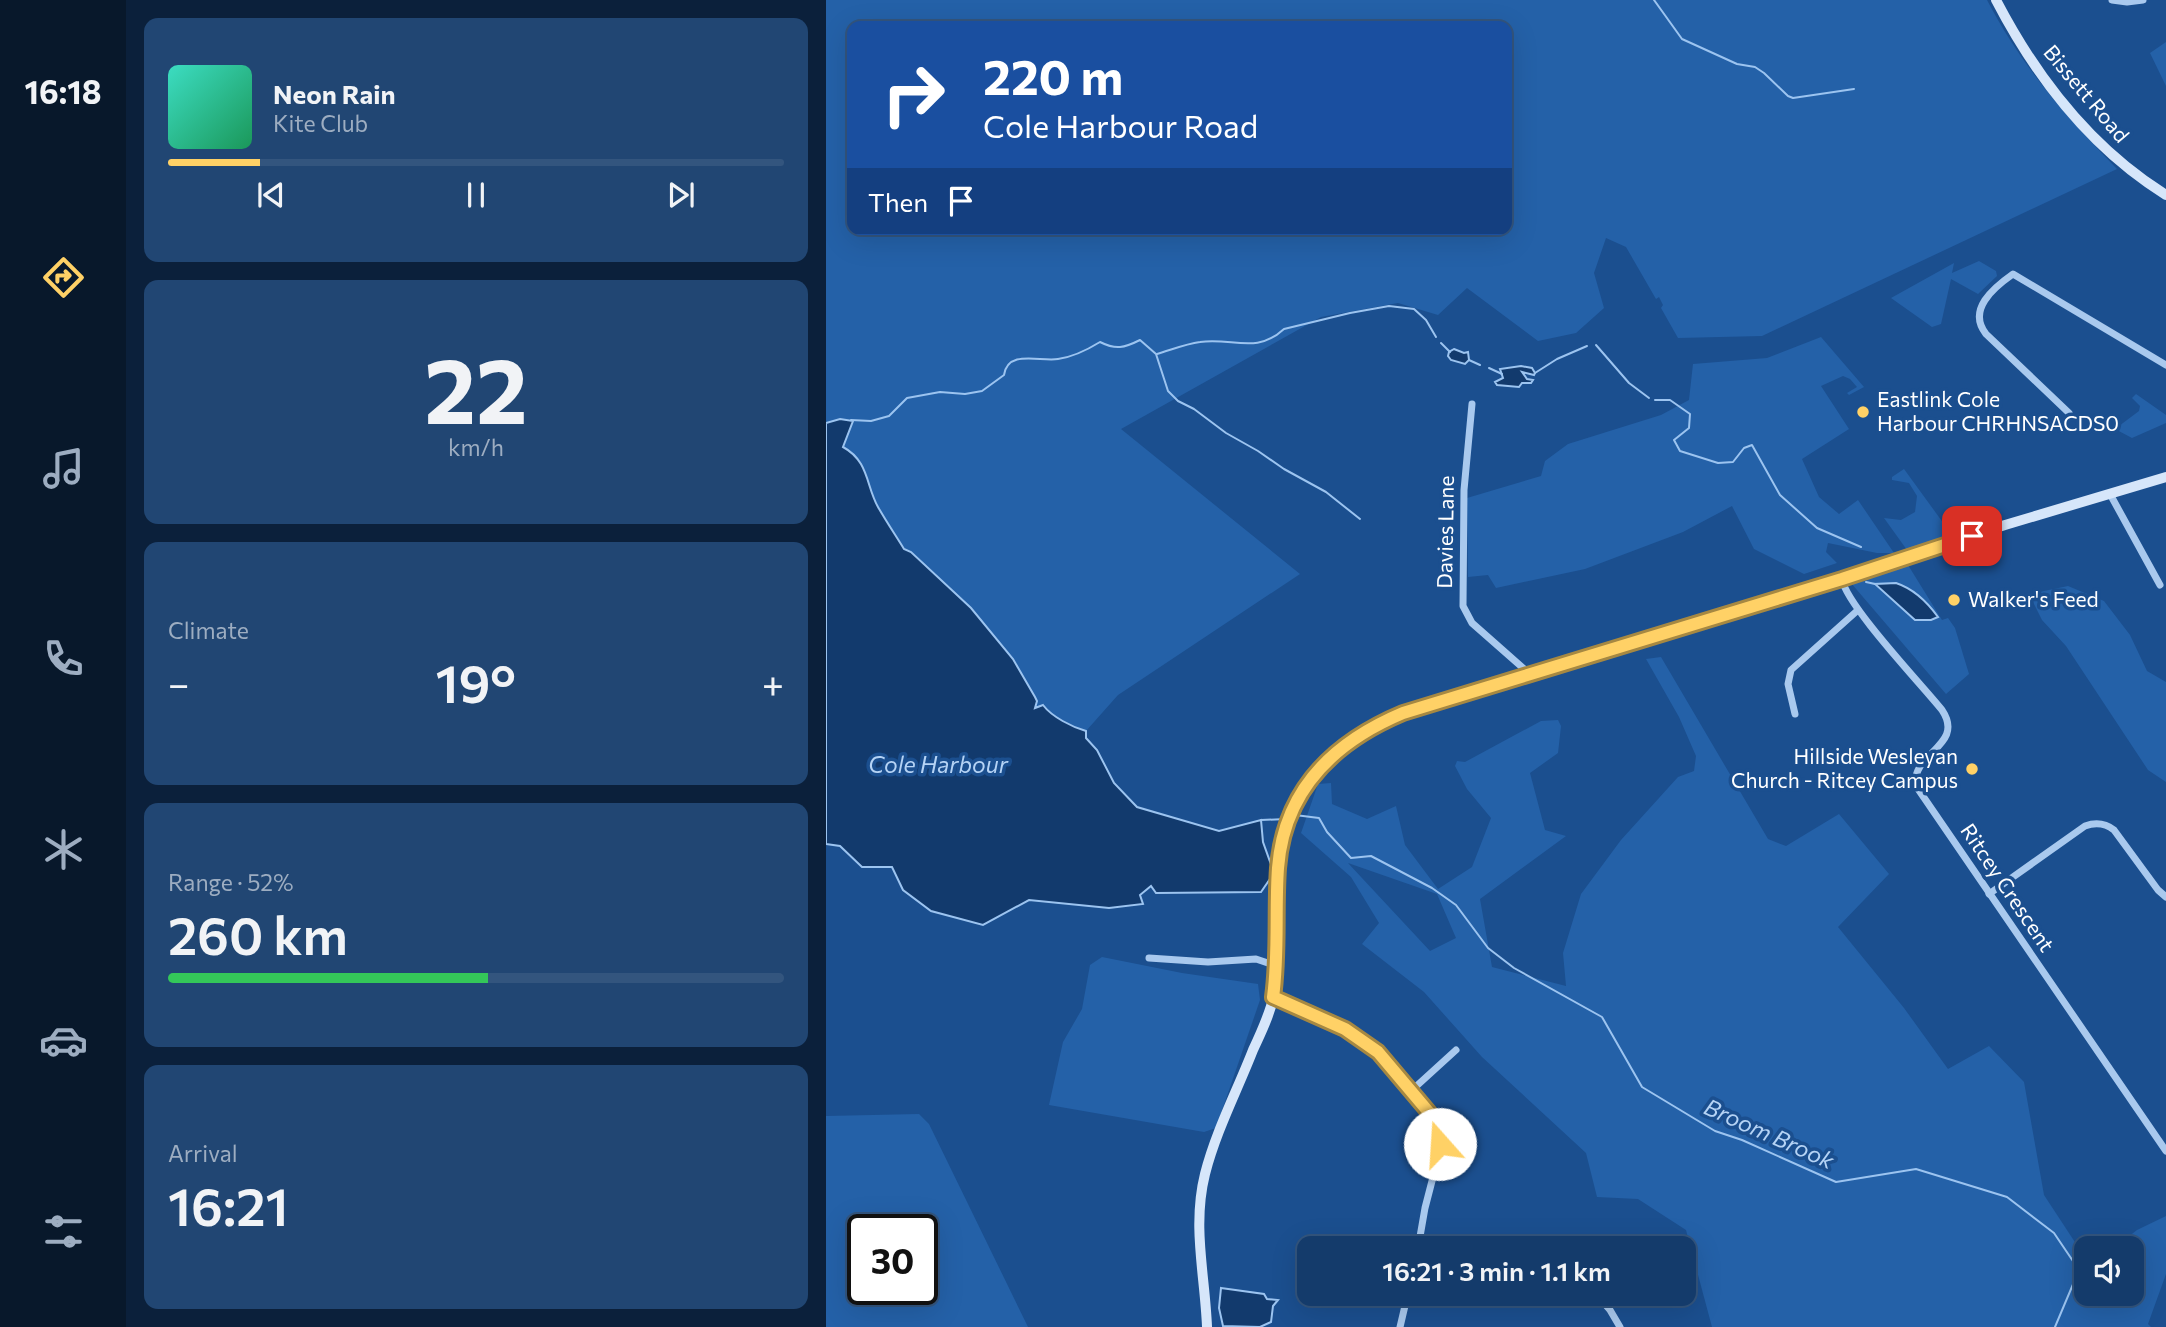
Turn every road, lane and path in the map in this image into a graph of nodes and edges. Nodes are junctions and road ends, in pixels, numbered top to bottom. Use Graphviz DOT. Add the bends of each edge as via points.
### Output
graph roads {
  1 [pos="1996,0"];
  2 [pos="2112,0"];
  3 [pos="2143,0"];
  4 [pos="2166,195"];
  5 [pos="2166,365"];
  6 [pos="1472,404"];
  7 [pos="2069,412"];
  8 [pos="2166,477"];
  9 [pos="2110,495"];
  10 [pos="1842,579"];
  11 [pos="2160,585"];
  12 [pos="1858,610"];
  13 [pos="1531,675"];
  14 [pos="1795,714"];
  15 [pos="1989,894"];
  16 [pos="2166,897"];
  17 [pos="1149,958"];
  18 [pos="1277,966"];
  19 [pos="1273,997"];
  20 [pos="1456,1050"];
  21 [pos="1411,1091"];
  22 [pos="2166,1151"];
  23 [pos="1420,1236"];
  24 [pos="1405,1306"];
  25 [pos="1606,1306"];
  26 [pos="1207,1327"];
  27 [pos="1400,1327"];
  28 [pos="1620,1327"];
  1 -- 4 [label="main road, Bissett Road" via="2024,51 2085,128 2126,168"];
  2 -- 3 [label="street"];
  5 -- 7 [label="street" via="2013,274 1981,305 1980,325"];
  6 -- 13 [label="street, Davies Lane" via="1464,490 1463,606 1472,623"];
  8 -- 9 [label="main road"];
  9 -- 10 [label="main road"];
  9 -- 11 [label="street"];
  10 -- 12 [label="street, Ritcey Crescent"];
  10 -- 13 [label="main road"];
  12 -- 14 [label="street" via="1791,670 1788,684"];
  12 -- 15 [label="street, Ritcey Crescent" via="1946,716 1947,736 1919,768 1916,785"];
  13 -- 18 [label="main road" via="1391,718 1354,737 1321,767 1296,804 1282,841"];
  15 -- 16 [label="street" via="2085,826 2097,823 2114,830"];
  15 -- 22 [label="street, Ritcey Crescent"];
  17 -- 18 [label="street" via="1208,962 1256,958"];
  18 -- 19 [label="main road"];
  19 -- 21 [label="street" via="1355,1034 1385,1059"];
  19 -- 26 [label="main road" via="1216,1140 1200,1198"];
  20 -- 21 [label="street"];
  21 -- 23 [label="street" via="1434,1120 1440,1144"];
  24 -- 27 [label="street"];
  25 -- 28 [label="street"];
}
